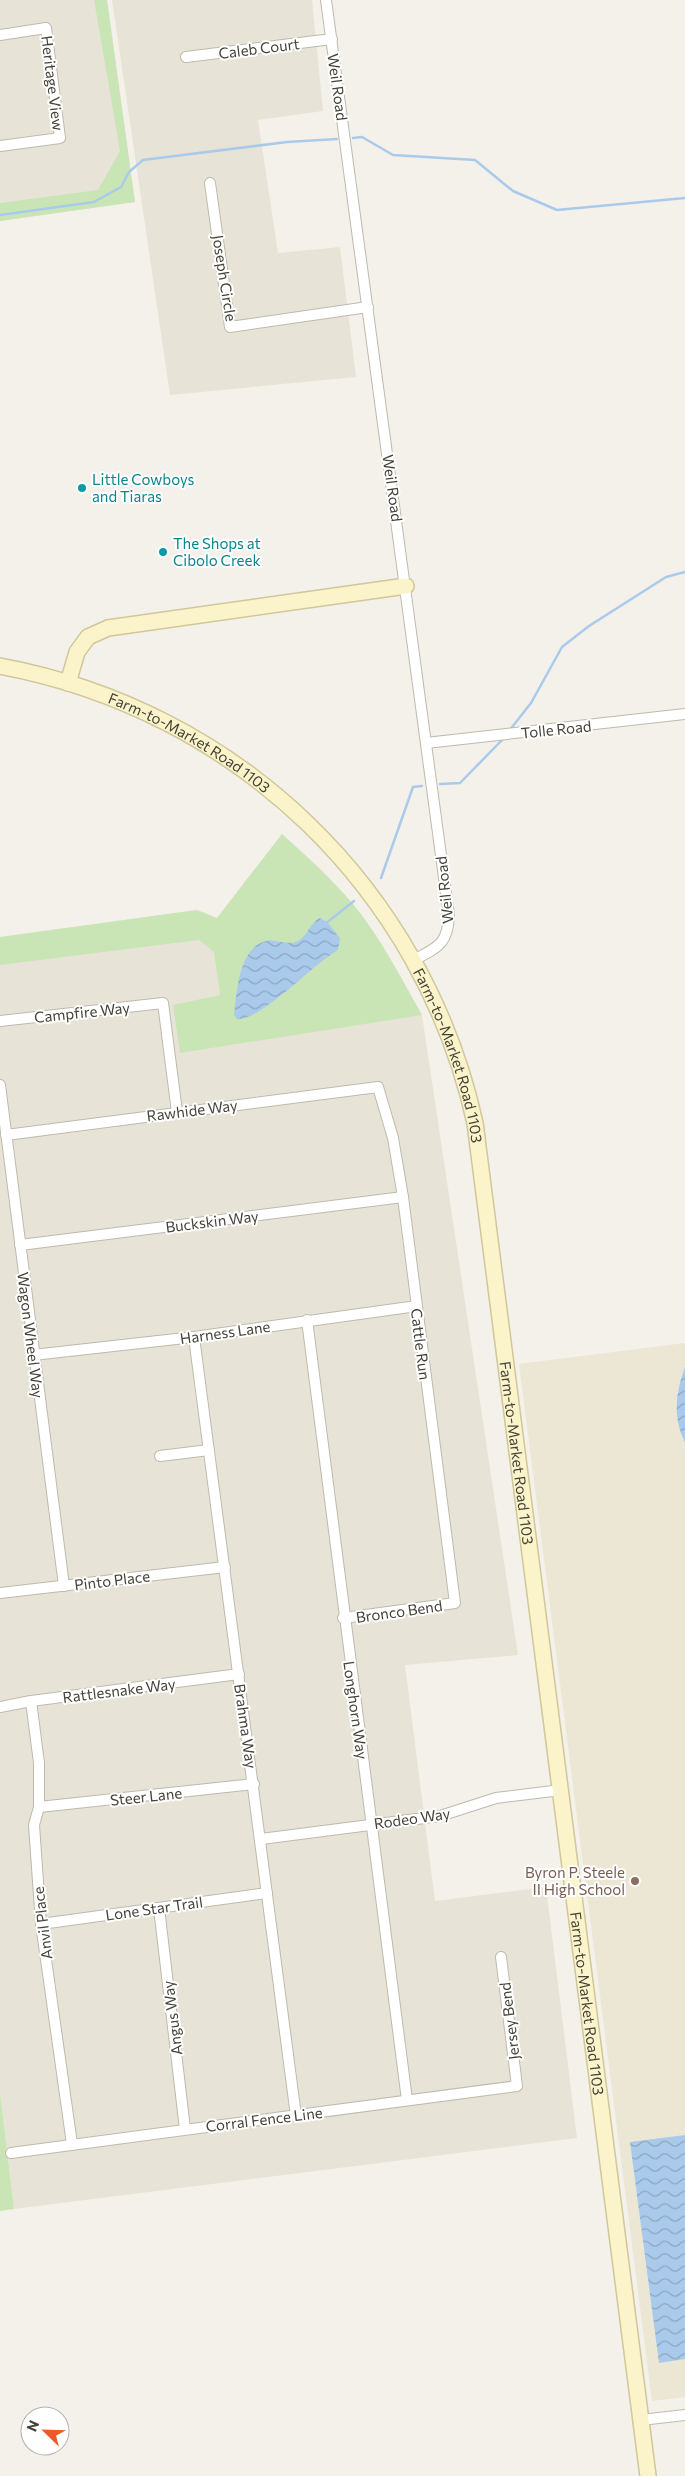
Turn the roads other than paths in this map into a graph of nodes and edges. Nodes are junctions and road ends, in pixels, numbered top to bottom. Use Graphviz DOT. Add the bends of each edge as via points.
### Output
graph roads {
  1 [pos="326,0"];
  2 [pos="0,35"];
  3 [pos="332,39"];
  4 [pos="186,57"];
  5 [pos="0,146"];
  6 [pos="210,183"];
  7 [pos="368,307"];
  8 [pos="406,586"];
  9 [pos="0,666"];
  10 [pos="68,683"];
  11 [pos="685,714"];
  12 [pos="426,743"];
  13 [pos="414,960"];
  14 [pos="0,1021"];
  15 [pos="0,1085"];
  16 [pos="378,1086"];
  17 [pos="176,1112"];
  18 [pos="6,1135"];
  19 [pos="403,1197"];
  20 [pos="20,1245"];
  21 [pos="417,1306"];
  22 [pos="306,1320"];
  23 [pos="194,1337"];
  24 [pos="33,1354"];
  25 [pos="209,1450"];
  26 [pos="160,1456"];
  27 [pos="225,1567"];
  28 [pos="64,1586"];
  29 [pos="0,1593"];
  30 [pos="455,1603"];
  31 [pos="343,1618"];
  32 [pos="239,1674"];
  33 [pos="31,1701"];
  34 [pos="0,1707"];
  35 [pos="254,1784"];
  36 [pos="561,1790"];
  37 [pos="39,1807"];
  38 [pos="372,1824"];
  39 [pos="261,1839"];
  40 [pos="267,1893"];
  41 [pos="158,1908"];
  42 [pos="41,1924"];
  43 [pos="501,1957"];
  44 [pos="517,2086"];
  45 [pos="407,2100"];
  46 [pos="296,2116"];
  47 [pos="185,2128"];
  48 [pos="72,2144"];
  49 [pos="11,2153"];
  50 [pos="685,2416"];
  51 [pos="641,2420"];
  52 [pos="648,2476"];
  1 -- 3 [label="street, Weil Road"];
  2 -- 5 [label="street, Heritage View" via="46,28 60,138"];
  3 -- 4 [label="street, Caleb Court"];
  3 -- 7 [label="street, Weil Road"];
  6 -- 7 [label="street, Joseph Circle" via="230,327"];
  7 -- 8 [label="street, Weil Road"];
  8 -- 10 [label="main road" via="108,628 88,637 77,652"];
  8 -- 12 [label="street, Weil Road"];
  9 -- 10 [label="main road, Farm-to-Market Road 1103"];
  10 -- 13 [label="main road, Farm-to-Market Road 1103" via="165,722 238,764 284,800 312,826 354,875"];
  11 -- 12 [label="street, Tolle Road"];
  12 -- 13 [label="street, Weil Road" via="449,929 437,948"];
  13 -- 36 [label="main road, Farm-to-Market Road 1103" via="442,1019 461,1070 474,1123"];
  14 -- 17 [label="street, Campfire Way" via="163,1003"];
  15 -- 18 [label="street, Wagon Wheel Way"];
  16 -- 17 [label="street, Rawhide Way"];
  16 -- 19 [label="street, Cattle Run" via="393,1138"];
  17 -- 18 [label="street, Rawhide Way"];
  18 -- 20 [label="street, Wagon Wheel Way"];
  19 -- 20 [label="street, Buckskin Way"];
  19 -- 21 [label="street, Cattle Run"];
  20 -- 24 [label="street, Wagon Wheel Way"];
  21 -- 22 [label="street, Harness Lane"];
  21 -- 30 [label="street, Cattle Run"];
  22 -- 23 [label="street, Harness Lane"];
  22 -- 31 [label="street, Longhorn Way"];
  23 -- 24 [label="street, Harness Lane"];
  23 -- 25 [label="street, Brahma Way"];
  24 -- 28 [label="street, Wagon Wheel Way"];
  25 -- 26 [label="street"];
  25 -- 27 [label="street, Brahma Way"];
  27 -- 28 [label="street, Pinto Place"];
  27 -- 32 [label="street, Brahma Way"];
  28 -- 29 [label="street, Pinto Place"];
  30 -- 31 [label="street, Bronco Bend"];
  31 -- 38 [label="street, Longhorn Way"];
  32 -- 33 [label="street, Rattlesnake Way"];
  32 -- 35 [label="street, Brahma Way"];
  33 -- 34 [label="street, Rattlesnake Way"];
  33 -- 37 [label="street, Anvil Place" via="39,1763"];
  35 -- 37 [label="street, Steer Lane"];
  35 -- 39 [label="street, Brahma Way"];
  36 -- 38 [label="street, Rodeo Way" via="496,1798 440,1816"];
  36 -- 51 [label="main road, Farm-to-Market Road 1103"];
  37 -- 42 [label="street, Anvil Place" via="34,1825"];
  38 -- 39 [label="street, Rodeo Way"];
  38 -- 45 [label="street, Longhorn Way"];
  39 -- 40 [label="street, Brahma Way"];
  40 -- 41 [label="street, Lone Star Trail"];
  40 -- 46 [label="street, Brahma Way"];
  41 -- 42 [label="street, Lone Star Trail"];
  41 -- 47 [label="street, Angus Way"];
  42 -- 48 [label="street, Anvil Place"];
  43 -- 44 [label="street, Jersey Bend"];
  44 -- 45 [label="street, Corral Fence Line"];
  45 -- 46 [label="street, Corral Fence Line"];
  46 -- 47 [label="street, Corral Fence Line"];
  47 -- 48 [label="street, Corral Fence Line"];
  48 -- 49 [label="street, Corral Fence Line"];
  50 -- 51 [label="street"];
  51 -- 52 [label="main road, Farm-to-Market Road 1103"];
}
